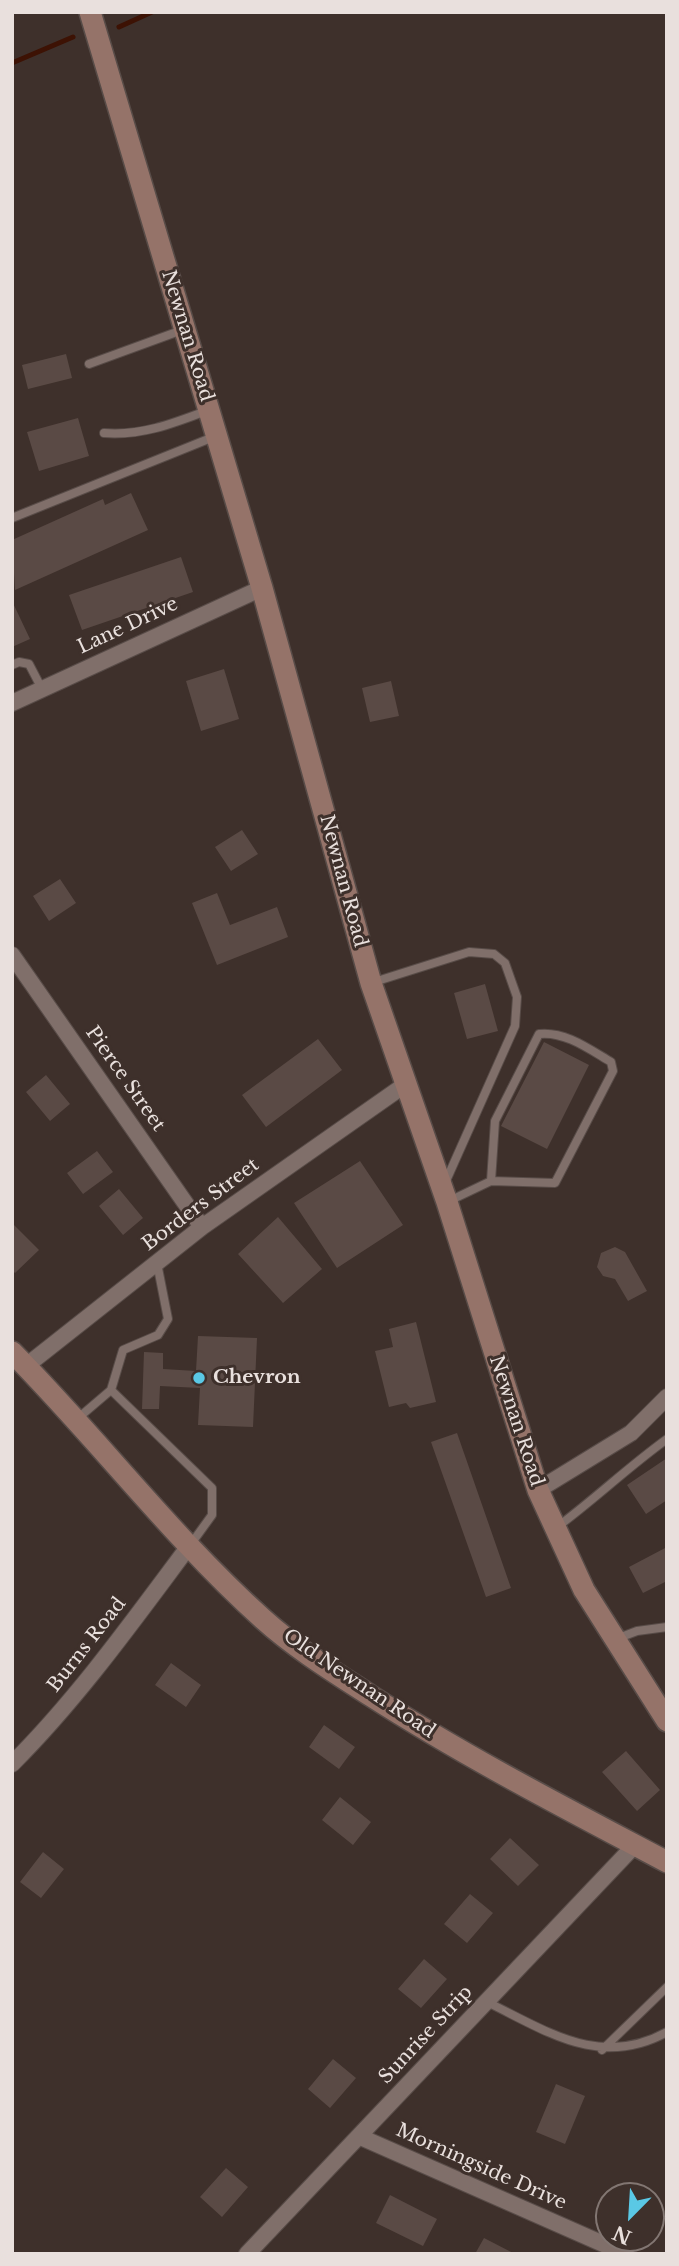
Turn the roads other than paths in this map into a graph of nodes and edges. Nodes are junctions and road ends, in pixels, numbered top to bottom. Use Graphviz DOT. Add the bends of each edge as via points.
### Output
graph roads {
  1 [pos="90,12"];
  2 [pos="185,329"];
  3 [pos="89,364"];
  4 [pos="209,410"];
  5 [pos="104,433"];
  6 [pos="216,436"];
  7 [pos="12,518"];
  8 [pos="262,588"];
  9 [pos="12,665"];
  10 [pos="42,689"];
  11 [pos="12,702"];
  12 [pos="12,955"];
  13 [pos="371,983"];
  14 [pos="406,1084"];
  15 [pos="491,1181"];
  16 [pos="445,1195"];
  17 [pos="202,1227"];
  18 [pos="157,1263"];
  19 [pos="19,1359"];
  20 [pos="111,1390"];
  21 [pos="667,1397"];
  22 [pos="74,1421"];
  23 [pos="667,1439"];
  24 [pos="538,1490"];
  25 [pos="555,1529"];
  26 [pos="189,1546"];
  27 [pos="667,1627"];
  28 [pos="613,1640"];
  29 [pos="667,1721"];
  30 [pos="12,1764"];
  31 [pos="635,1845"];
  32 [pos="667,1862"];
  33 [pos="667,1987"];
  34 [pos="486,2002"];
  35 [pos="667,2032"];
  36 [pos="603,2050"];
  37 [pos="364,2131"];
  38 [pos="247,2254"];
  39 [pos="626,2254"];
  1 -- 2 [label="main road, Newnan Road"];
  2 -- 3 [label="lane"];
  2 -- 4 [label="main road, Newnan Road"];
  4 -- 5 [label="lane" via="128,435"];
  4 -- 6 [label="main road, Newnan Road"];
  6 -- 7 [label="lane"];
  6 -- 8 [label="main road, Newnan Road"];
  8 -- 10 [label="street, Lane Drive"];
  8 -- 13 [label="main road, Newnan Road"];
  9 -- 10 [label="lane" via="29,664"];
  10 -- 11 [label="street, Lane Drive"];
  12 -- 17 [label="street, Pierce Street"];
  13 -- 14 [label="main road, Newnan Road"];
  13 -- 16 [label="lane" via="469,952 494,954 505,963 517,997 515,1027"];
  14 -- 16 [label="main road, Newnan Road"];
  14 -- 17 [label="street, Borders Street"];
  15 -- 15 [label="lane" via="555,1183 613,1071 611,1062 551,1032 539,1034 495,1121"];
  15 -- 16 [label="lane"];
  16 -- 24 [label="main road, Newnan Road"];
  17 -- 18 [label="street, Borders Street"];
  18 -- 19 [label="street, Borders Street"];
  18 -- 20 [label="lane" via="168,1319 158,1335 123,1350"];
  19 -- 22 [label="main road, Old Newnan Road"];
  20 -- 22 [label="lane"];
  20 -- 26 [label="lane" via="212,1488 212,1515"];
  21 -- 24 [label="street" via="631,1433"];
  22 -- 26 [label="main road, Old Newnan Road"];
  23 -- 25 [label="lane"];
  24 -- 25 [label="main road, Newnan Road"];
  25 -- 28 [label="main road, Newnan Road"];
  26 -- 30 [label="street, Burns Road" via="95,1670"];
  26 -- 31 [label="main road, Old Newnan Road" via="264,1620 328,1669 500,1774"];
  27 -- 28 [label="lane"];
  28 -- 29 [label="main road, Newnan Road"];
  31 -- 32 [label="main road, Old Newnan Road"];
  31 -- 34 [label="street, Sunrise Strip"];
  33 -- 36 [label="lane"];
  34 -- 36 [label="lane" via="547,2031"];
  34 -- 37 [label="street, Sunrise Strip"];
  35 -- 36 [label="lane"];
  37 -- 38 [label="street, Sunrise Strip"];
  37 -- 39 [label="street, Morningside Drive" via="365,2139"];
}
